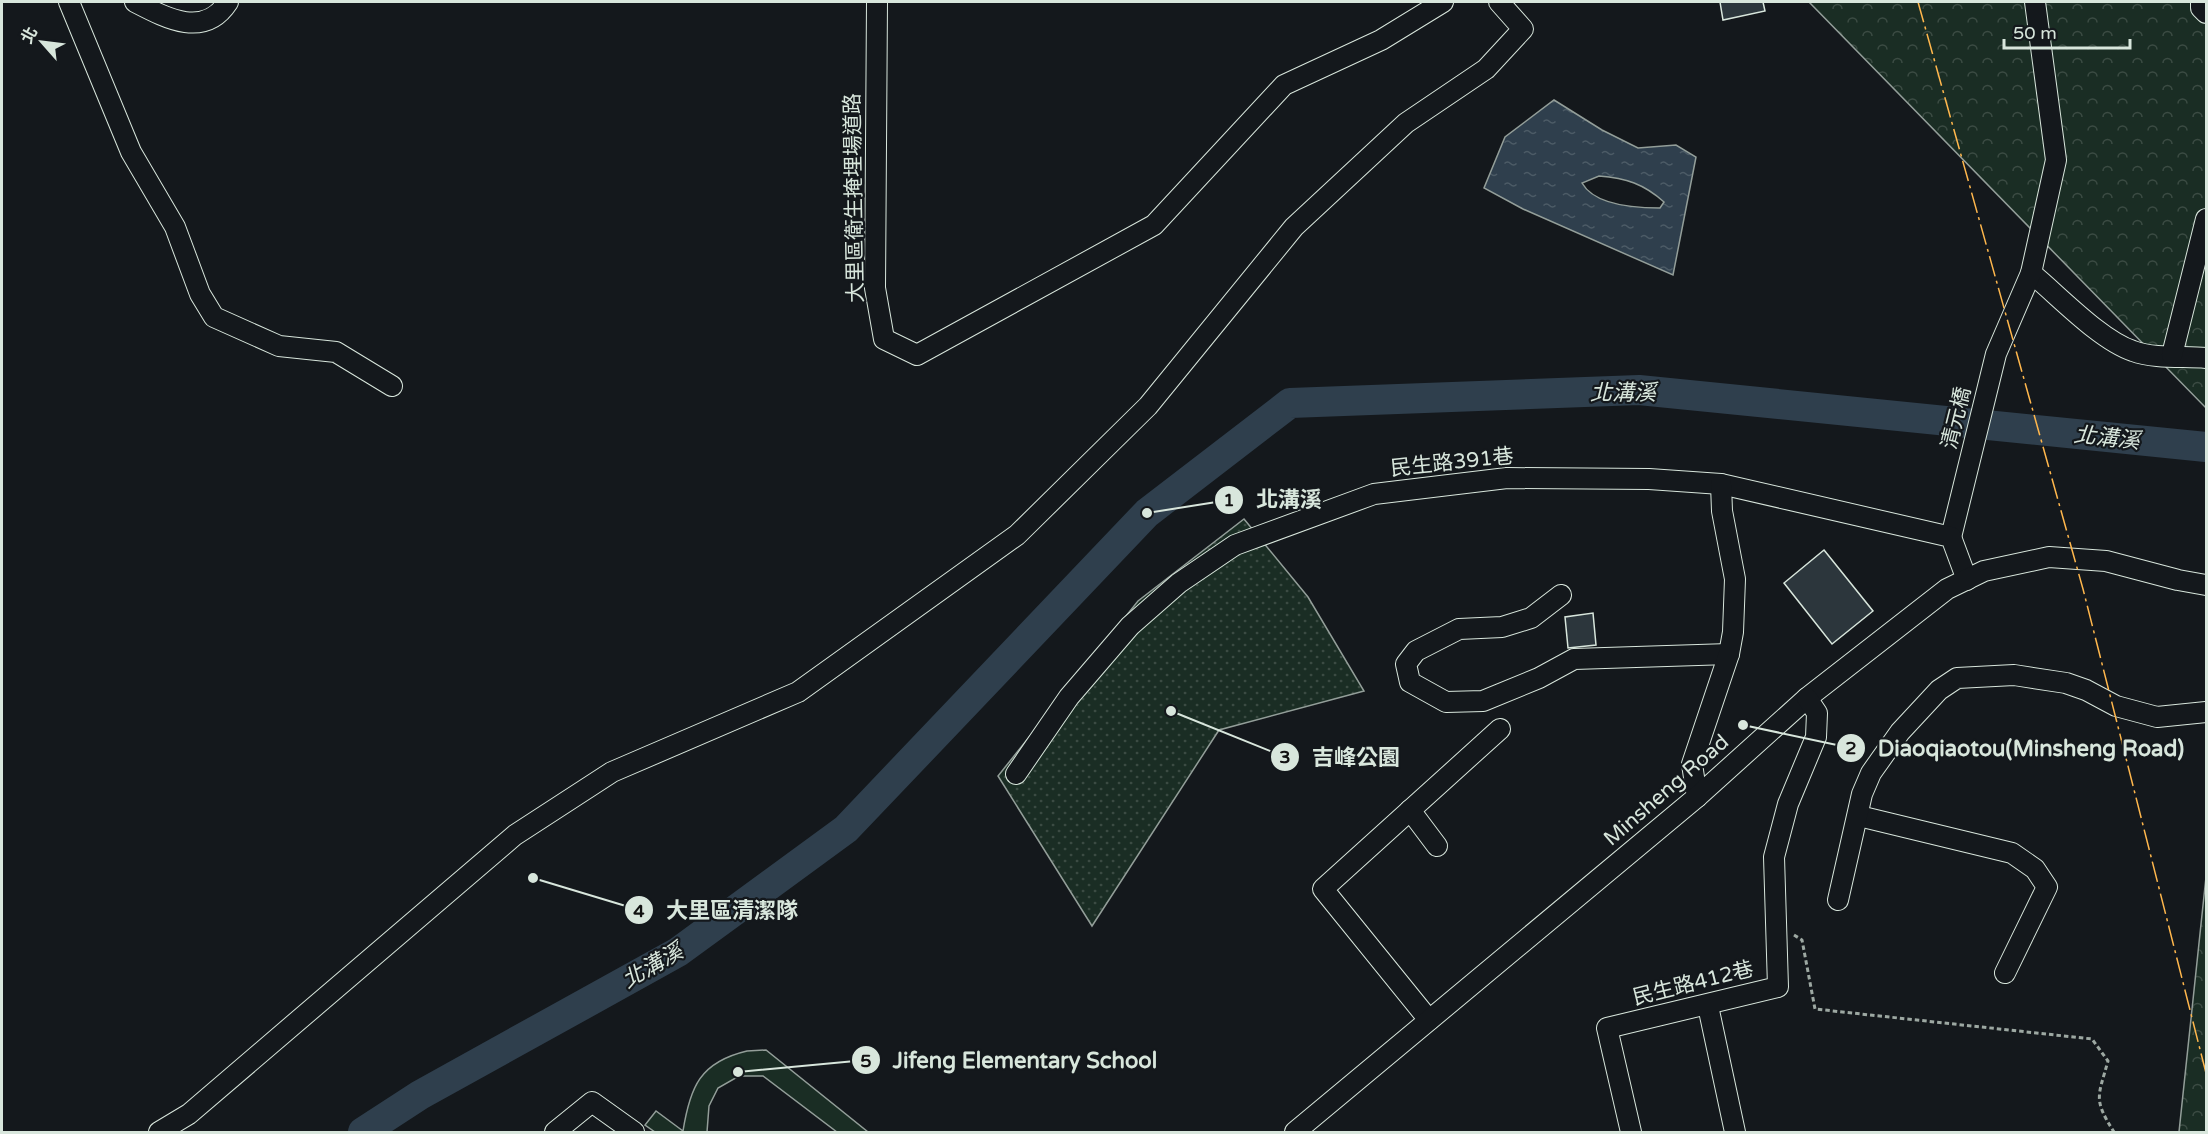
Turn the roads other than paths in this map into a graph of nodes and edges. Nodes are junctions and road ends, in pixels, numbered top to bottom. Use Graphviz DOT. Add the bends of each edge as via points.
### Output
graph roads {
  1 [pos="69,2"];
  2 [pos="135,2"];
  3 [pos="228,2"];
  4 [pos="877,2"];
  5 [pos="1443,2"];
  6 [pos="1499,2"];
  7 [pos="2035,2"];
  8 [pos="2201,2"];
  9 [pos="2206,13"];
  10 [pos="2206,219"];
  11 [pos="2031,273"];
  12 [pos="2172,355"];
  13 [pos="2206,358"];
  14 [pos="392,386"];
  15 [pos="1722,484"];
  16 [pos="1951,537"];
  17 [pos="1967,579"];
  18 [pos="2206,585"];
  19 [pos="1561,595"];
  20 [pos="1729,654"];
  21 [pos="1807,698"];
  22 [pos="2206,712"];
  23 [pos="1500,729"];
  24 [pos="1016,774"];
  25 [pos="1697,797"];
  26 [pos="1410,810"];
  27 [pos="1859,816"];
  28 [pos="1437,846"];
  29 [pos="1838,900"];
  30 [pos="2005,973"];
  31 [pos="1708,1006"];
  32 [pos="1429,1020"];
  33 [pos="159,1132"];
  34 [pos="555,1132"];
  35 [pos="634,1132"];
  36 [pos="1295,1132"];
  37 [pos="1631,1132"];
  38 [pos="1735,1132"];
  1 -- 14 [label="street" via="131,152 175,227 200,294 214,317 279,346 336,352"];
  2 -- 3 [label="street" via="173,20 192,24 220,14"];
  4 -- 5 [label="street, 大里區衛生掩埋場道路" via="875,288 884,339 917,355 1154,225 1284,85 1381,40"];
  6 -- 33 [label="street" via="1523,29 1486,69 1406,123 1294,227 1149,406 1017,535 798,692 612,772 515,835 198,1106"];
  7 -- 11 [label="street, 清元橋" via="2056,160"];
  8 -- 9 [label="street"];
  10 -- 12 [label="street"];
  11 -- 12 [label="street" via="2116,343 2133,351"];
  11 -- 16 [label="street, 清元橋" via="1994,362"];
  12 -- 13 [label="street"];
  15 -- 16 [label="street, 民生路391巷"];
  15 -- 20 [label="street" via="1722,511 1735,579"];
  15 -- 24 [label="street, 民生路391巷" via="1507,478 1374,494 1235,545 1179,583 1130,626 1069,697"];
  16 -- 17 [label="street"];
  17 -- 18 [label="street, Minsheng Road" via="2049,557 2106,561"];
  17 -- 21 [label="street, Minsheng Road" via="1947,589"];
  19 -- 20 [label="street" via="1531,618 1502,627 1459,629 1416,651 1406,664 1410,682 1446,702 1484,701 1574,659"];
  20 -- 25 [label="street" via="1692,764"];
  21 -- 25 [label="street, Minsheng Road"];
  21 -- 31 [label="street, 民生路412巷" via="1817,713 1816,737 1788,804 1773,857 1779,987"];
  22 -- 27 [label="street" via="2157,717 2116,706 2066,683 2014,675 1957,678 1938,690 1871,772"];
  23 -- 26 [label="street"];
  25 -- 32 [label="street, Minsheng Road"];
  26 -- 28 [label="street"];
  26 -- 32 [label="street" via="1323,889"];
  27 -- 29 [label="street"];
  27 -- 30 [label="street" via="2012,853 2035,869 2047,887"];
  31 -- 37 [label="street, 民生路412巷" via="1607,1028"];
  31 -- 38 [label="street"];
  32 -- 36 [label="street, Minsheng Road"];
  34 -- 35 [label="street" via="592,1102"];
}
